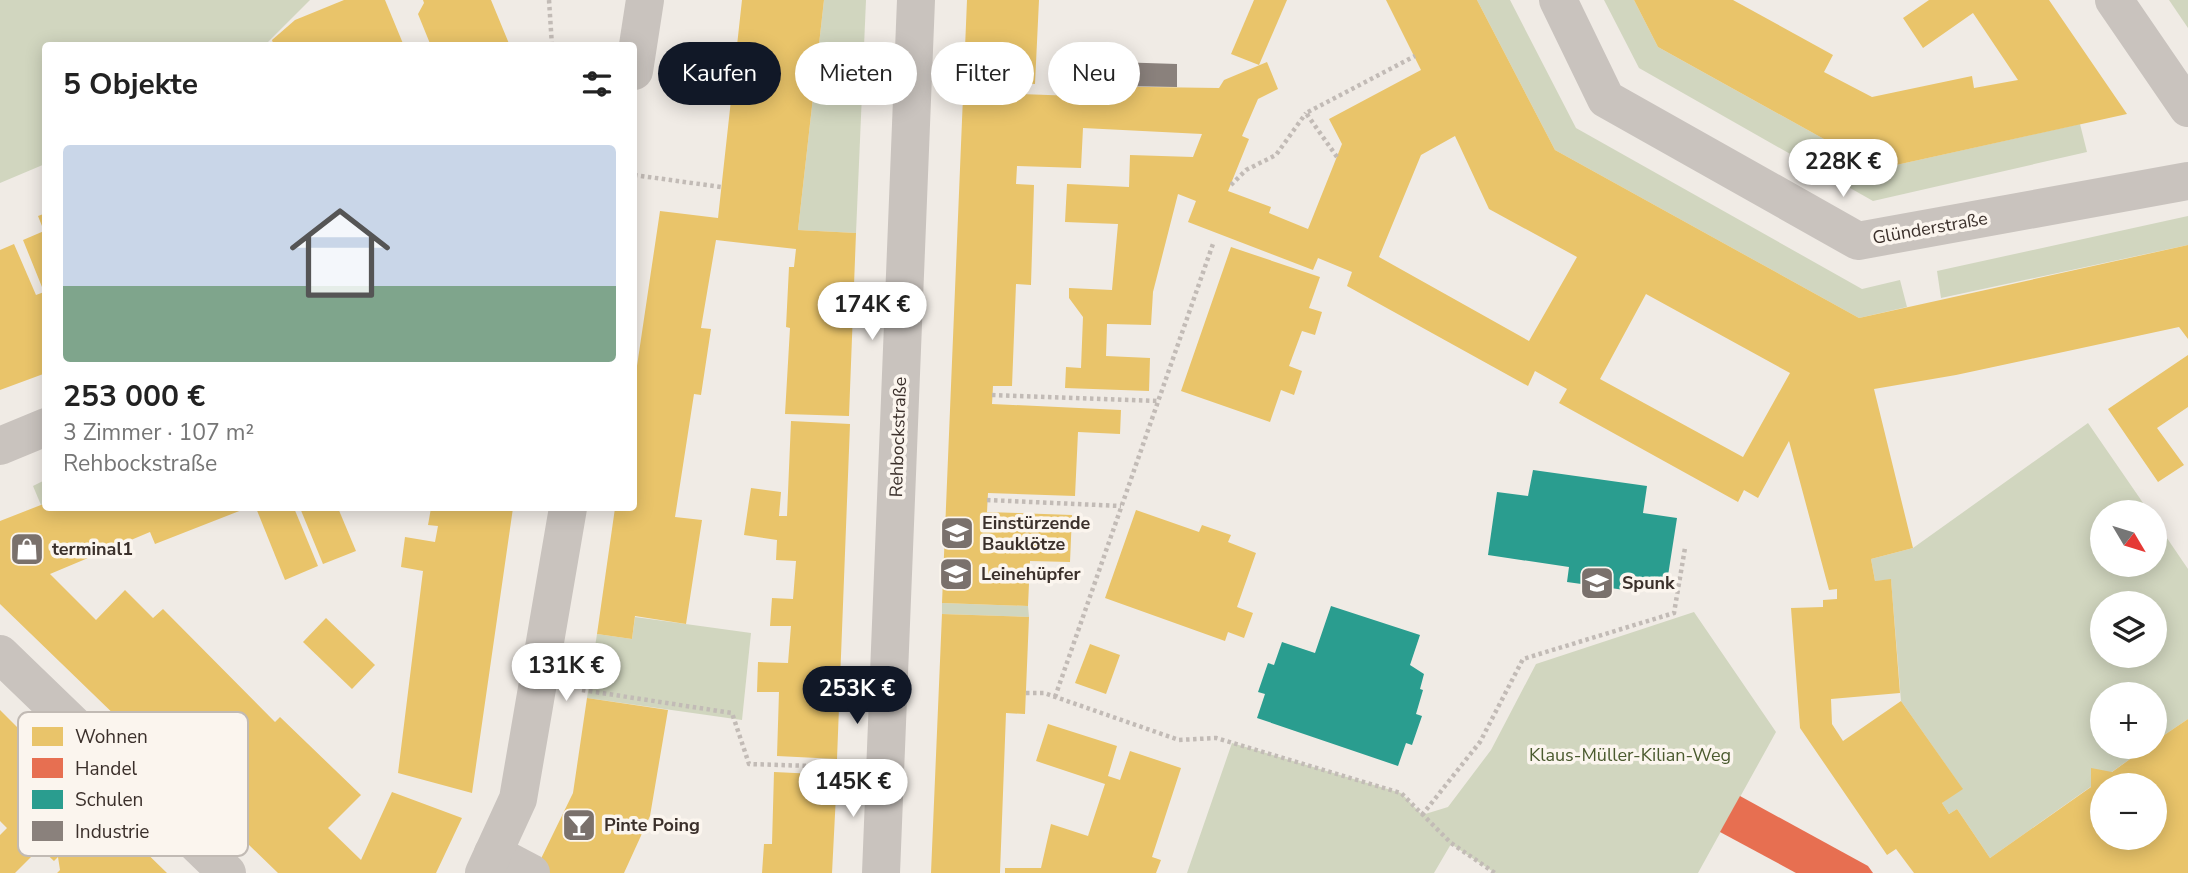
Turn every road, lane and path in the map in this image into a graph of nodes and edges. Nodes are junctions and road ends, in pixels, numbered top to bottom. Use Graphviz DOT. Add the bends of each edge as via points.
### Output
graph roads {
  1 [pos="548,0"];
  2 [pos="645,0"];
  3 [pos="916,0"];
  4 [pos="1558,0"];
  5 [pos="2114,0"];
  6 [pos="552,42"];
  7 [pos="637,52"];
  8 [pos="1415,57"];
  9 [pos="2188,108"];
  10 [pos="1306,113"];
  11 [pos="1337,156"];
  12 [pos="637,175"];
  13 [pos="2188,181"];
  14 [pos="1231,185"];
  15 [pos="721,187"];
  16 [pos="1214,241"];
  17 [pos="992,395"];
  18 [pos="1159,401"];
  19 [pos="42,429"];
  20 [pos="0,446"];
  21 [pos="987,500"];
  22 [pos="1121,506"];
  23 [pos="568,511"];
  24 [pos="1685,548"];
  25 [pos="0,654"];
  26 [pos="539,685"];
  27 [pos="1026,693"];
  28 [pos="1055,697"];
  29 [pos="60,712"];
  30 [pos="885,768"];
  31 [pos="1422,815"];
  32 [pos="209,856"];
  33 [pos="489,863"];
  34 [pos="227,873"];
  35 [pos="531,873"];
  36 [pos="881,873"];
  37 [pos="1495,873"];
  1 -- 6 [label="path"];
  2 -- 7 [label="street"];
  3 -- 30 [label="street, Rehbockstraße"];
  4 -- 13 [label="street, Glünderstraße" via="1606,99 1858,241"];
  5 -- 9 [label="street"];
  8 -- 10 [label="path"];
  10 -- 11 [label="path"];
  10 -- 14 [label="path" via="1276,155 1246,170"];
  12 -- 15 [label="path"];
  16 -- 18 [label="path"];
  17 -- 18 [label="path"];
  18 -- 22 [label="path"];
  19 -- 20 [label="street"];
  21 -- 22 [label="path"];
  22 -- 28 [label="path"];
  23 -- 26 [label="street"];
  24 -- 31 [label="path" via="1674,613 1522,659 1480,742"];
  25 -- 29 [label="street"];
  26 -- 30 [label="path" via="732,713 748,764"];
  26 -- 33 [label="street" via="519,799"];
  27 -- 28 [label="path"];
  28 -- 31 [label="path" via="1179,740 1216,737 1401,793"];
  30 -- 36 [label="street, Rehbockstraße"];
  31 -- 37 [label="path" via="1451,844"];
  32 -- 34 [label="street"];
  33 -- 35 [label="street"];
}
